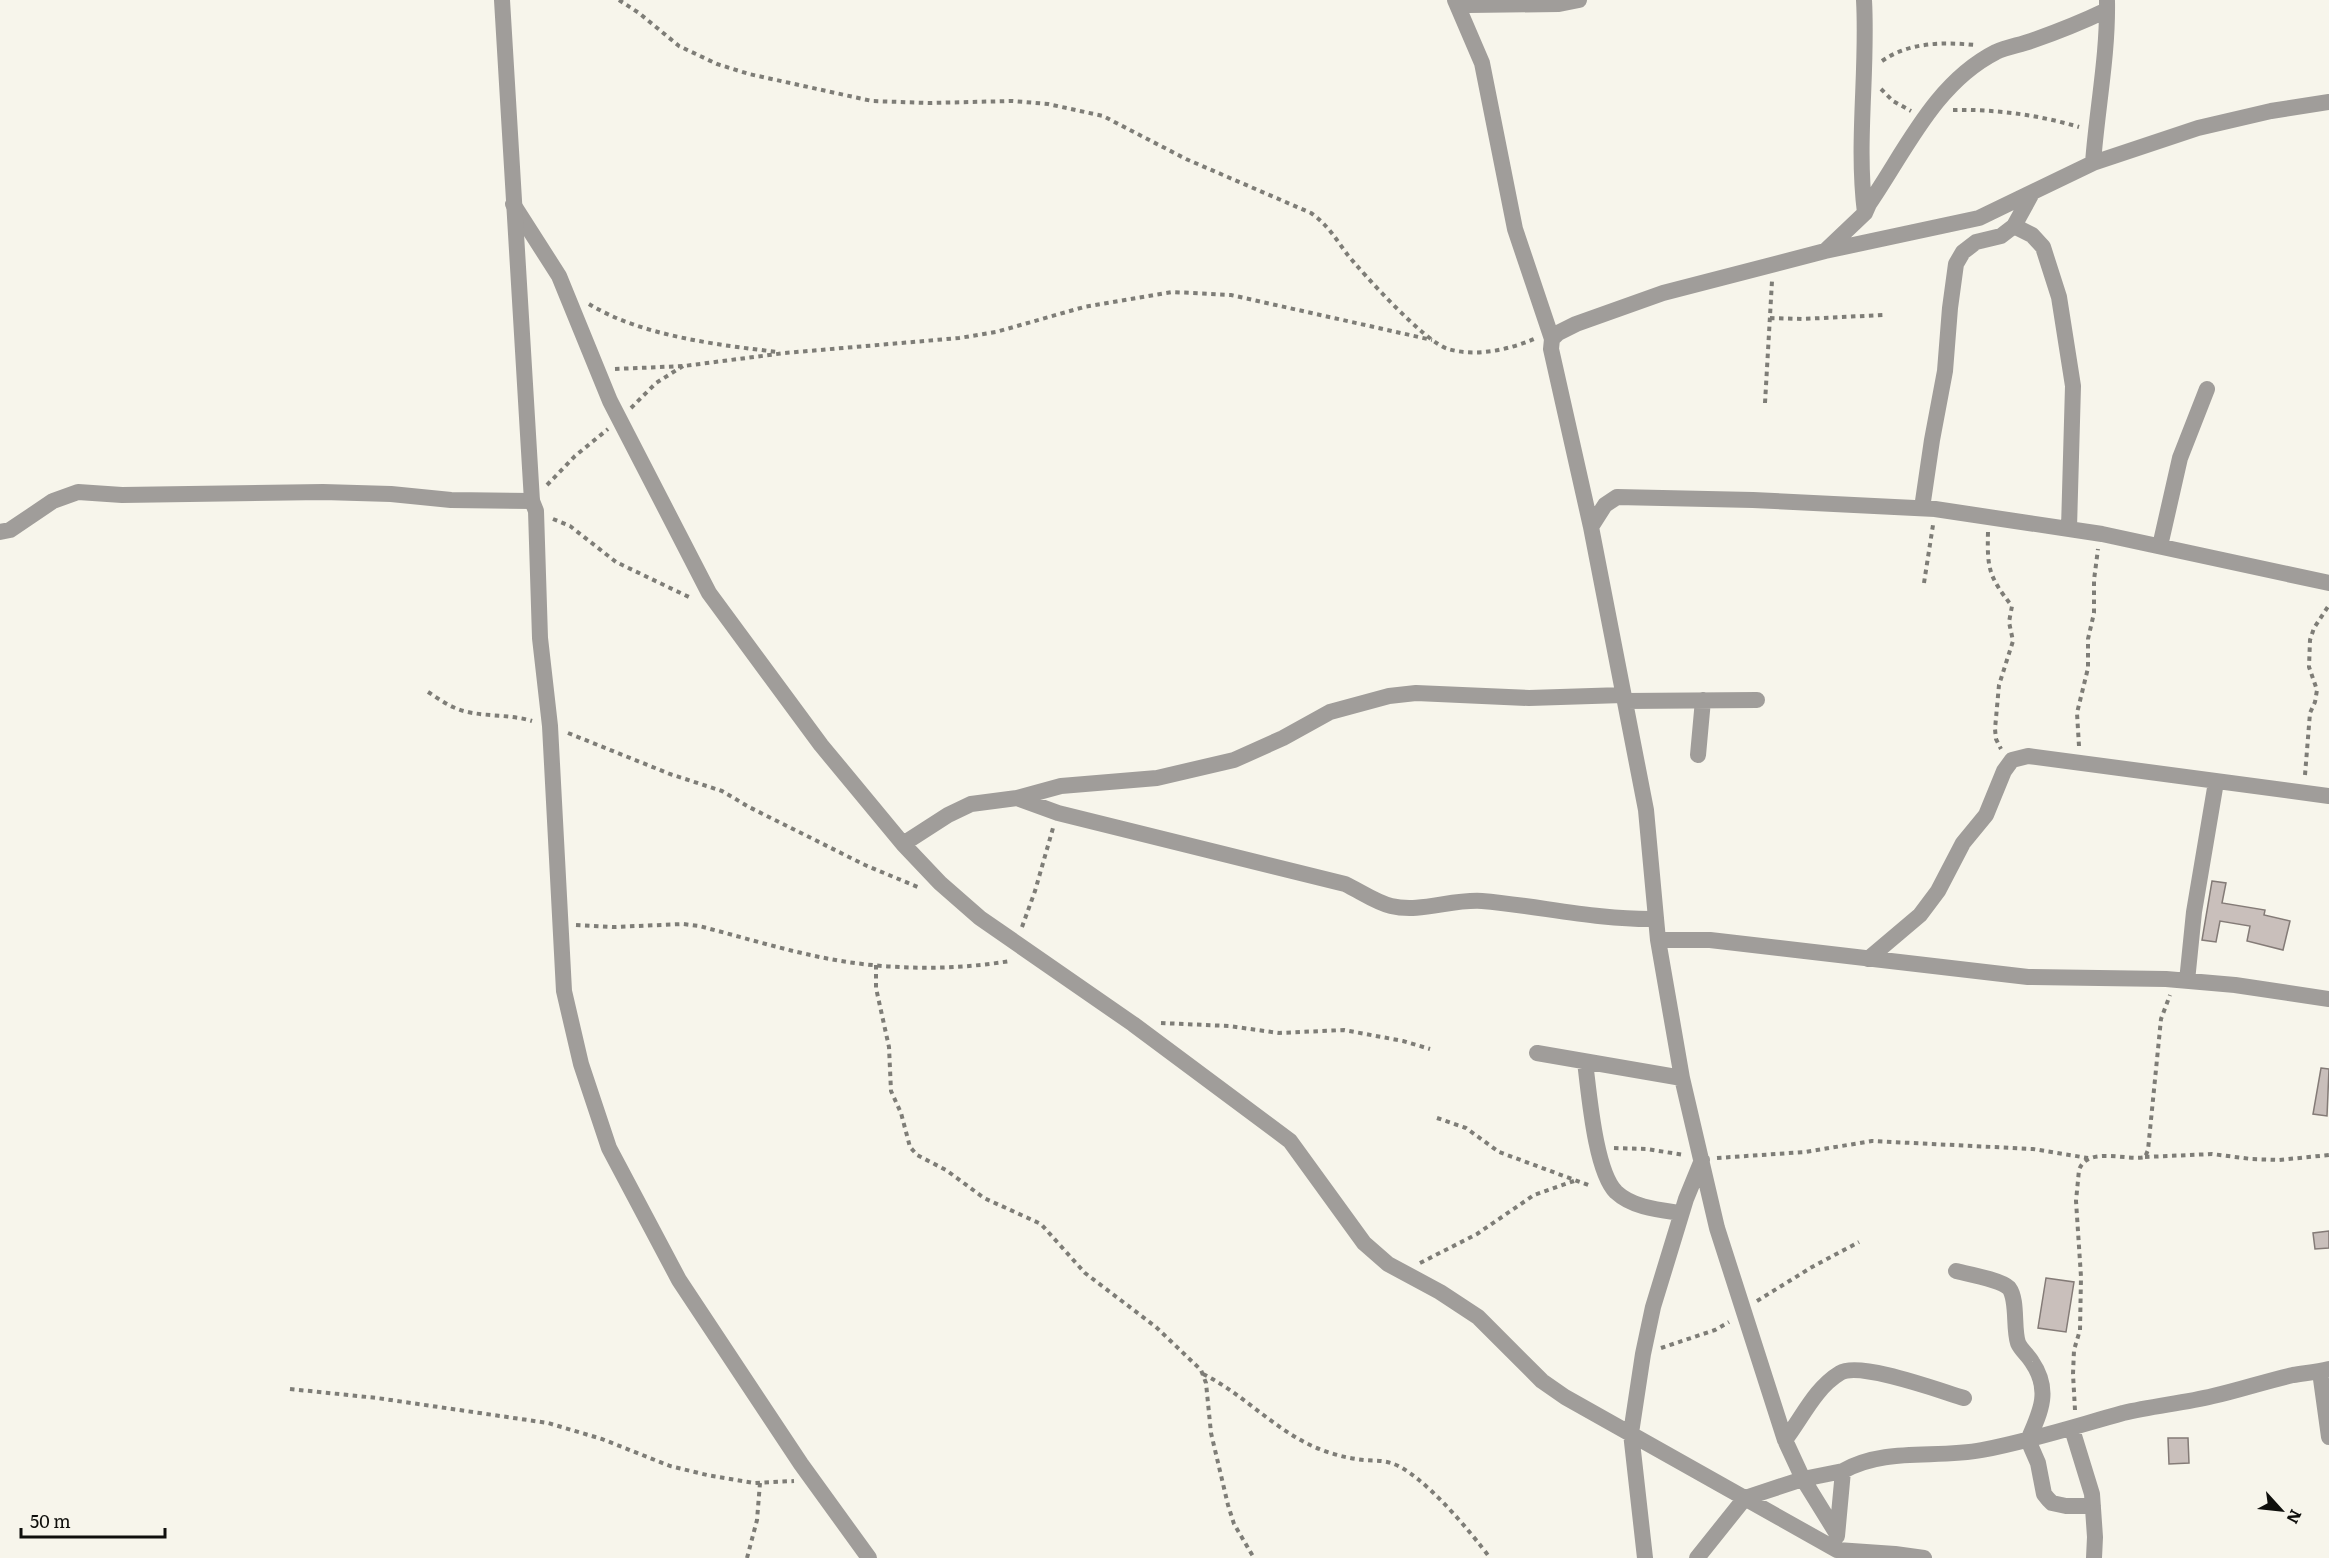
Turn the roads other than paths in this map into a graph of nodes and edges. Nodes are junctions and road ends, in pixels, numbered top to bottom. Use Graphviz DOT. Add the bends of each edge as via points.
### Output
graph roads {
  1 [pos="502,0"];
  2 [pos="1579,0"];
  3 [pos="1864,0"];
  4 [pos="2107,5"];
  5 [pos="1464,6"];
  6 [pos="2329,102"];
  7 [pos="2093,163"];
  8 [pos="2031,195"];
  9 [pos="513,204"];
  10 [pos="1865,213"];
  11 [pos="2014,226"];
  12 [pos="1825,251"];
  13 [pos="1550,336"];
  14 [pos="2207,389"];
  15 [pos="534,506"];
  16 [pos="1929,508"];
  17 [pos="1591,527"];
  18 [pos="2069,528"];
  19 [pos="0,532"];
  20 [pos="2160,546"];
  21 [pos="2329,583"];
  22 [pos="1624,698"];
  23 [pos="1703,700"];
  24 [pos="1757,700"];
  25 [pos="1698,755"];
  26 [pos="2216,782"];
  27 [pos="2329,796"];
  28 [pos="1017,798"];
  29 [pos="903,844"];
  30 [pos="1656,919"];
  31 [pos="1658,940"];
  32 [pos="1868,959"];
  33 [pos="2184,980"];
  34 [pos="2329,999"];
  35 [pos="1537,1053"];
  36 [pos="1585,1062"];
  37 [pos="1682,1078"];
  38 [pos="1702,1160"];
  39 [pos="1681,1213"];
  40 [pos="1956,1271"];
  41 [pos="2324,1370"];
  42 [pos="1964,1398"];
  43 [pos="2074,1428"];
  44 [pos="1631,1433"];
  45 [pos="2329,1437"];
  46 [pos="1785,1440"];
  47 [pos="2028,1440"];
  48 [pos="1843,1471"];
  49 [pos="1803,1479"];
  50 [pos="1745,1498"];
  51 [pos="2093,1506"];
  52 [pos="1842,1550"];
  53 [pos="869,1558"];
  54 [pos="1645,1558"];
  55 [pos="1697,1558"];
  56 [pos="1924,1558"];
  57 [pos="2094,1558"];
  1 -- 9 [label="street"];
  2 -- 5 [label="street"];
  3 -- 10 [label="street" via="1861,139"];
  4 -- 7 [label="street"];
  4 -- 10 [label="street" via="2064,29 1993,54 1959,77 1928,114"];
  5 -- 13 [label="street" via="1482,63 1515,229"];
  6 -- 7 [label="street" via="2198,128"];
  7 -- 8 [label="street"];
  8 -- 11 [label="street"];
  8 -- 12 [label="street" via="1979,218"];
  9 -- 15 [label="street"];
  9 -- 29 [label="street" via="566,289 596,370 709,593 821,745"];
  10 -- 12 [label="street"];
  11 -- 16 [label="street" via="2001,236 1976,242 1956,264 1945,371 1932,440"];
  11 -- 18 [label="street" via="2032,235 2043,247 2059,297 2073,386"];
  12 -- 13 [label="street" via="1664,293"];
  13 -- 17 [label="street"];
  14 -- 20 [label="street" via="2180,458"];
  15 -- 19 [label="street" via="391,494 78,492 53,501 10,530"];
  15 -- 53 [label="street" via="564,991 581,1064 609,1148 679,1280"];
  16 -- 17 [label="street" via="1617,497 1605,505"];
  16 -- 18 [label="street"];
  17 -- 22 [label="street"];
  18 -- 20 [label="street"];
  20 -- 21 [label="street"];
  22 -- 23 [label="street"];
  22 -- 28 [label="street" via="1416,693 1389,696 1330,712 1234,760 1157,778 1060,786"];
  22 -- 30 [label="street" via="1646,810"];
  23 -- 24 [label="street"];
  23 -- 25 [label="street"];
  26 -- 27 [label="street"];
  26 -- 32 [label="street" via="2028,756 2016,758 2008,764 1986,815 1963,843 1938,891 1920,915"];
  26 -- 33 [label="street"];
  28 -- 29 [label="street" via="971,804"];
  28 -- 30 [label="street" via="1058,813 1334,881 1393,907 1481,901 1626,920"];
  29 -- 44 [label="street" via="980,918 1133,1024 1290,1141 1364,1243 1388,1264 1478,1317 1542,1381 1565,1397"];
  30 -- 31 [label="street"];
  31 -- 32 [label="street" via="1710,940"];
  31 -- 37 [label="street"];
  32 -- 33 [label="street" via="2028,977"];
  33 -- 34 [label="street"];
  35 -- 36 [label="street"];
  36 -- 37 [label="street"];
  36 -- 39 [label="street" via="1598,1147 1610,1185 1620,1196 1637,1204"];
  37 -- 38 [label="street"];
  38 -- 39 [label="street"];
  38 -- 46 [label="street" via="1717,1228"];
  39 -- 44 [label="street" via="1653,1307"];
  40 -- 47 [label="street" via="2003,1285 2013,1298 2018,1344 2043,1382 2039,1415"];
  41 -- 43 [label="street" via="2125,1413"];
  41 -- 45 [label="street"];
  42 -- 46 [label="street" via="1865,1370 1846,1370 1815,1396"];
  43 -- 47 [label="street"];
  43 -- 51 [label="street"];
  44 -- 50 [label="street"];
  44 -- 54 [label="street"];
  46 -- 49 [label="street"];
  47 -- 48 [label="street" via="1971,1452 1873,1459"];
  47 -- 51 [label="street" via="2048,1499 2066,1506"];
  48 -- 49 [label="street"];
  48 -- 52 [label="street"];
  49 -- 50 [label="street"];
  49 -- 52 [label="street"];
  50 -- 52 [label="street"];
  50 -- 55 [label="street"];
  51 -- 57 [label="street"];
  52 -- 56 [label="street"];
}
